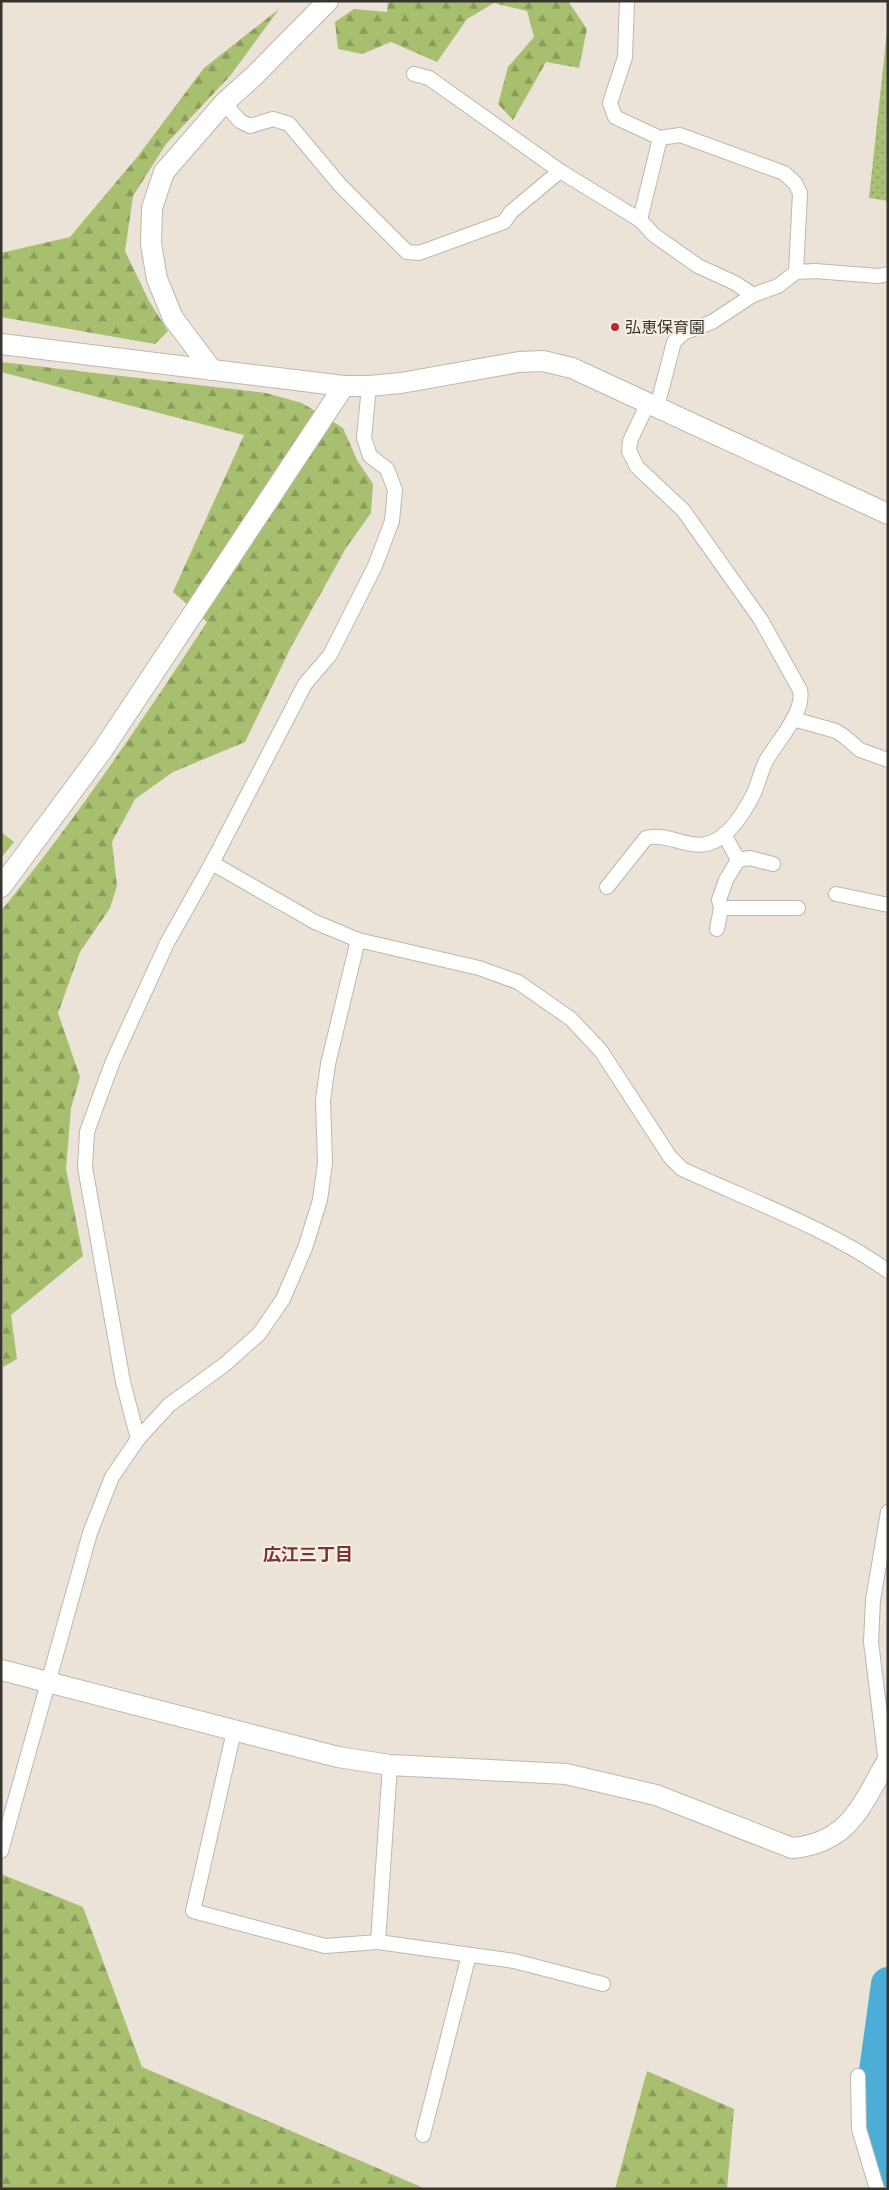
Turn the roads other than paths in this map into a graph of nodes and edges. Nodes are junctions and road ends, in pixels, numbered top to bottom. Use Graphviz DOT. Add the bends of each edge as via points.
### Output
graph roads {
  1 [pos="328,1"];
  2 [pos="627,1"];
  3 [pos="414,74"];
  4 [pos="224,103"];
  5 [pos="660,138"];
  6 [pos="560,171"];
  7 [pos="640,220"];
  8 [pos="796,272"];
  9 [pos="888,274"];
  10 [pos="753,294"];
  11 [pos="1,344"];
  12 [pos="212,370"];
  13 [pos="344,386"];
  14 [pos="369,386"];
  15 [pos="652,405"];
  16 [pos="888,514"];
  17 [pos="793,719"];
  18 [pos="888,760"];
  19 [pos="724,834"];
  20 [pos="738,860"];
  21 [pos="212,863"];
  22 [pos="773,864"];
  23 [pos="1,887"];
  24 [pos="607,887"];
  25 [pos="836,894"];
  26 [pos="888,905"];
  27 [pos="721,908"];
  28 [pos="798,908"];
  29 [pos="717,928"];
  30 [pos="358,940"];
  31 [pos="888,1271"];
  32 [pos="138,1439"];
  33 [pos="888,1512"];
  34 [pos="1,1670"];
  35 [pos="48,1683"];
  36 [pos="234,1731"];
  37 [pos="887,1764"];
  38 [pos="390,1765"];
  39 [pos="1,1851"];
  40 [pos="378,1942"];
  41 [pos="469,1955"];
  42 [pos="603,1984"];
  43 [pos="858,2076"];
  44 [pos="423,2134"];
  45 [pos="877,2189"];
  1 -- 4 [label="street"];
  2 -- 5 [label="street" via="624,57 610,103 615,117"];
  3 -- 6 [label="street" via="429,78"];
  4 -- 6 [label="street" via="240,122 250,126 274,118 289,124 340,185 407,252 419,253 504,222 511,212"];
  4 -- 12 [label="street" via="164,172 152,208 151,244 157,279 173,318"];
  5 -- 7 [label="street"];
  5 -- 8 [label="street" via="680,135 784,173 795,183 800,193"];
  6 -- 7 [label="street"];
  7 -- 10 [label="street" via="654,235 698,266"];
  8 -- 9 [label="street"];
  8 -- 10 [label="street" via="778,286"];
  10 -- 15 [label="street" via="712,322 683,333 674,342"];
  11 -- 12 [label="street"];
  12 -- 13 [label="street"];
  13 -- 14 [label="street"];
  13 -- 23 [label="street" via="102,751"];
  14 -- 15 [label="street" via="543,361 572,368"];
  14 -- 21 [label="street" via="364,438 370,456 387,469 395,490 392,520 375,566 330,655 305,684"];
  15 -- 16 [label="street"];
  15 -- 17 [label="street" via="630,441 629,451 637,467 683,510 761,620 800,690 802,698"];
  17 -- 18 [label="street" via="836,731 860,750"];
  17 -- 19 [label="street" via="766,761 754,792"];
  19 -- 20 [label="street"];
  19 -- 24 [label="street" via="699,845 655,836 646,838"];
  20 -- 22 [label="street" via="750,858"];
  20 -- 27 [label="street" via="726,880 719,900"];
  21 -- 30 [label="street" via="315,922"];
  21 -- 32 [label="street" via="167,943 113,1061 87,1132 85,1168 123,1382"];
  25 -- 26 [label="street"];
  27 -- 28 [label="street"];
  27 -- 29 [label="street"];
  30 -- 31 [label="street" via="479,968 518,982 571,1019 601,1051 670,1157 682,1169 839,1241"];
  30 -- 32 [label="street" via="328,1064 323,1100 325,1162 320,1200 298,1265 283,1299 259,1334 224,1365 169,1404"];
  32 -- 35 [label="street" via="112,1477 90,1534"];
  33 -- 37 [label="street" via="873,1600 871,1642"];
  34 -- 35 [label="street"];
  35 -- 36 [label="street"];
  35 -- 39 [label="street"];
  36 -- 38 [label="street" via="338,1757"];
  36 -- 40 [label="street" via="192,1911 325,1946"];
  37 -- 38 [label="street" via="847,1825 831,1838 810,1846 792,1848 656,1795 566,1774"];
  38 -- 40 [label="street"];
  40 -- 41 [label="street"];
  41 -- 42 [label="street" via="514,1961"];
  41 -- 44 [label="street"];
  43 -- 45 [label="street" via="859,2129"];
}
